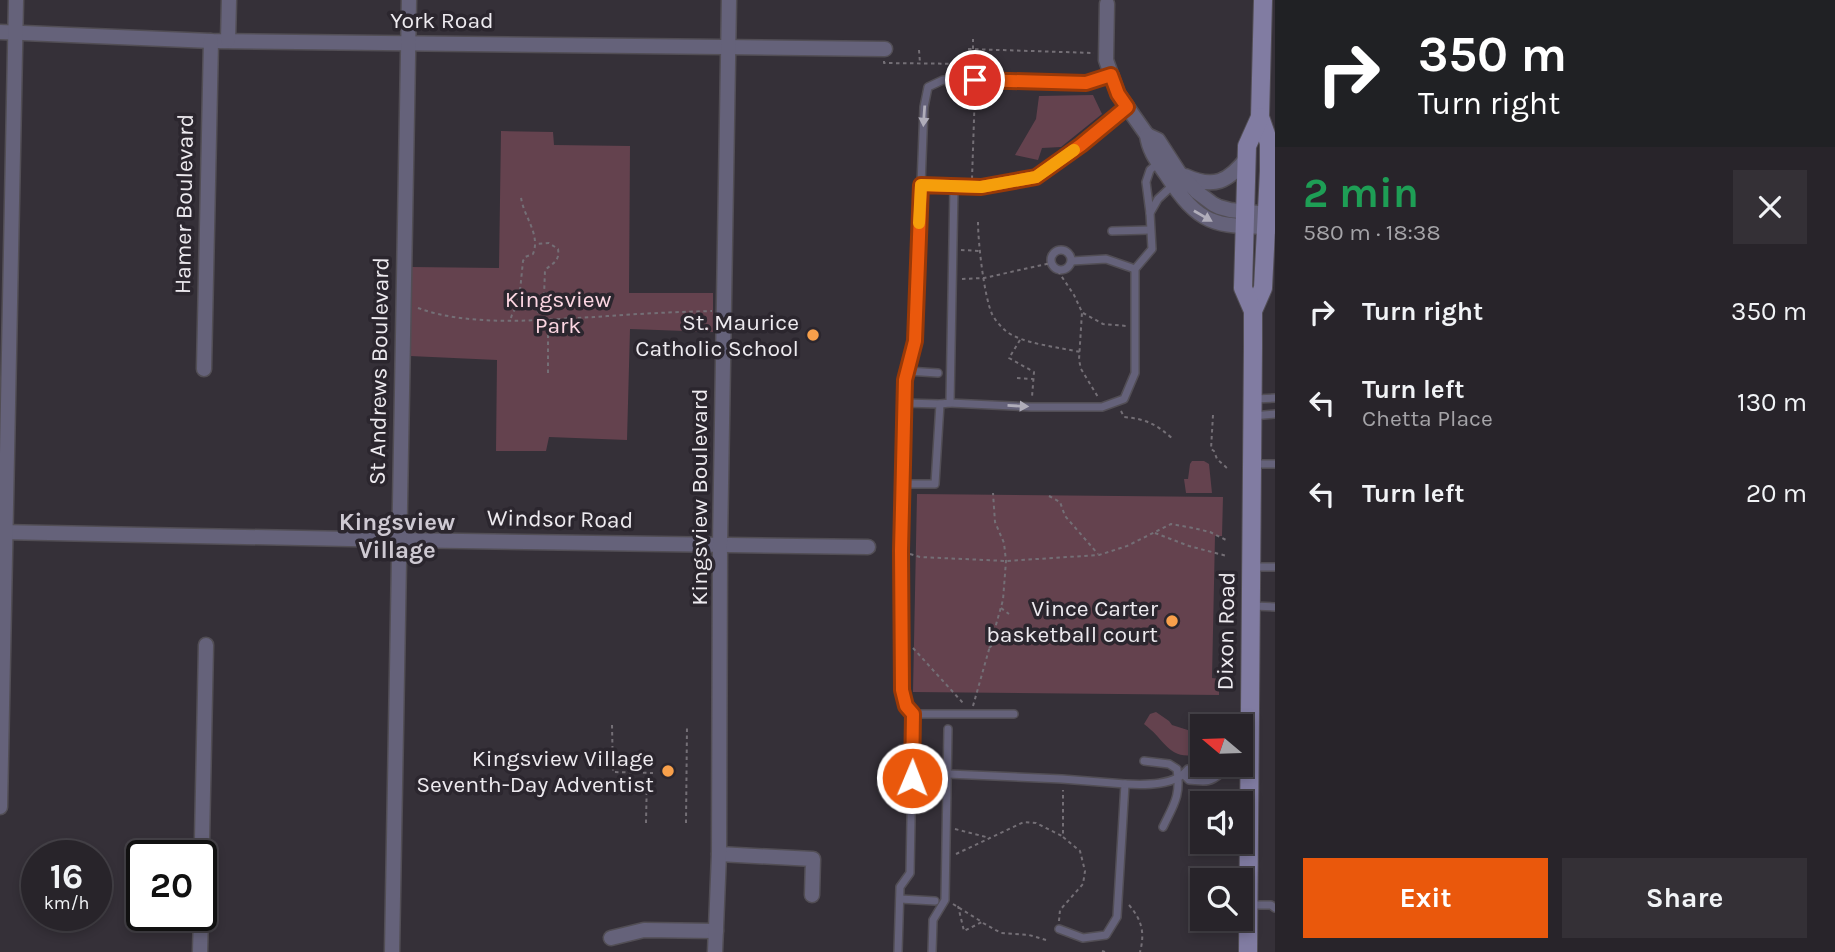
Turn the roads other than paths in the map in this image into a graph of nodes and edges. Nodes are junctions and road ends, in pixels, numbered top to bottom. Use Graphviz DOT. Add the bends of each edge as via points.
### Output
graph roads {
  1 [pos="16,0"];
  2 [pos="229,0"];
  3 [pos="409,0"];
  4 [pos="729,0"];
  5 [pos="1263,0"];
  6 [pos="1107,4"];
  7 [pos="0,32"];
  8 [pos="16,32"];
  9 [pos="228,40"];
  10 [pos="211,41"];
  11 [pos="408,43"];
  12 [pos="728,47"];
  13 [pos="885,49"];
  14 [pos="1111,75"];
  15 [pos="1127,107"];
  16 [pos="1260,117"];
  17 [pos="1162,158"];
  18 [pos="1247,158"];
  19 [pos="1272,175"];
  20 [pos="1177,180"];
  21 [pos="921,185"];
  22 [pos="954,187"];
  23 [pos="1150,213"];
  24 [pos="1245,219"];
  25 [pos="1270,221"];
  26 [pos="1150,230"];
  27 [pos="1112,231"];
  28 [pos="1072,261"];
  29 [pos="1135,269"];
  30 [pos="1253,311"];
  31 [pos="204,369"];
  32 [pos="907,371"];
  33 [pos="938,373"];
  34 [pos="1275,398"];
  35 [pos="904,402"];
  36 [pos="950,403"];
  37 [pos="940,404"];
  38 [pos="1253,408"];
  39 [pos="1275,414"];
  40 [pos="1252,464"];
  41 [pos="1275,464"];
  42 [pos="903,484"];
  43 [pos="3,532"];
  44 [pos="398,540"];
  45 [pos="720,544"];
  46 [pos="868,547"];
  47 [pos="1251,567"];
  48 [pos="1275,567"];
  49 [pos="1251,606"];
  50 [pos="1275,607"];
  51 [pos="206,645"];
  52 [pos="913,714"];
  53 [pos="1014,714"];
  54 [pos="1250,714"];
  55 [pos="948,729"];
  56 [pos="1144,761"];
  57 [pos="1190,769"];
  58 [pos="948,774"];
  59 [pos="1181,776"];
  60 [pos="1216,777"];
  61 [pos="1249,777"];
  62 [pos="1125,784"];
  63 [pos="0,807"];
  64 [pos="1163,827"];
  65 [pos="202,840"];
  66 [pos="719,854"];
  67 [pos="1248,868"];
  68 [pos="812,895"];
  69 [pos="900,899"];
  70 [pos="935,901"];
  71 [pos="1253,905"];
  72 [pos="1275,908"];
  73 [pos="1059,929"];
  74 [pos="201,931"];
  75 [pos="716,931"];
  76 [pos="1248,931"];
  77 [pos="611,938"];
  78 [pos="200,952"];
  79 [pos="393,952"];
  80 [pos="715,952"];
  81 [pos="898,952"];
  82 [pos="932,952"];
  83 [pos="1248,952"];
  1 -- 8 [label="street"];
  2 -- 9 [label="street"];
  3 -- 11 [label="street, St Andrews Boulevard"];
  4 -- 12 [label="street, Kingsview Boulevard"];
  5 -- 16 [label="main road, Dixon Road"];
  6 -- 14 [label="street" via="1106,60"];
  7 -- 8 [label="street, York Road"];
  8 -- 10 [label="street, York Road"];
  8 -- 43 [label="street"];
  9 -- 10 [label="street, York Road"];
  9 -- 11 [label="street, York Road"];
  10 -- 31 [label="street, Hamer Boulevard"];
  11 -- 12 [label="street, York Road"];
  11 -- 44 [label="street, St Andrews Boulevard"];
  12 -- 13 [label="street, York Road"];
  12 -- 45 [label="street, Kingsview Boulevard"];
  14 -- 15 [label="street"];
  14 -- 21 [label="lane, one-way" via="1086,83 943,80 928,87"];
  15 -- 17 [label="street" via="1147,135 1158,140"];
  15 -- 22 [label="lane" via="1036,177"];
  16 -- 18 [label="main road, Dixon Road" via="1247,146"];
  16 -- 19 [label="main road, Dixon Road" via="1269,143"];
  17 -- 20 [label="street"];
  17 -- 23 [label="lane" via="1146,182"];
  18 -- 20 [label="street" via="1233,175 1219,182"];
  18 -- 24 [label="main road, Dixon Road"];
  19 -- 25 [label="main road, Dixon Road"];
  20 -- 23 [label="lane"];
  20 -- 24 [label="street" via="1195,212 1225,225"];
  21 -- 22 [label="lane"];
  21 -- 32 [label="lane" via="915,341"];
  22 -- 36 [label="lane"];
  23 -- 26 [label="lane"];
  24 -- 25 [label="street"];
  24 -- 30 [label="main road, Dixon Road" via="1243,288"];
  25 -- 30 [label="main road, Dixon Road" via="1263,288"];
  26 -- 27 [label="lane"];
  26 -- 29 [label="lane" via="1152,249"];
  28 -- 28 [label="lane" via="1068,269 1058,271 1051,263 1052,254 1060,249 1069,252"];
  28 -- 29 [label="lane" via="1106,259"];
  36 -- 29 [label="lane, one-way" via="1104,407 1124,399 1135,373"];
  30 -- 38 [label="main road, Dixon Road"];
  32 -- 33 [label="lane"];
  32 -- 35 [label="lane"];
  34 -- 38 [label="lane"];
  35 -- 37 [label="lane"];
  35 -- 42 [label="lane"];
  36 -- 37 [label="lane"];
  37 -- 42 [label="lane" via="935,484"];
  38 -- 39 [label="lane"];
  38 -- 40 [label="main road, Dixon Road"];
  40 -- 41 [label="lane"];
  40 -- 47 [label="main road, Dixon Road"];
  42 -- 52 [label="lane" via="902,690"];
  43 -- 44 [label="street, Windsor Road"];
  43 -- 63 [label="street"];
  44 -- 45 [label="street, Windsor Road"];
  44 -- 79 [label="street, St Andrews Boulevard"];
  45 -- 46 [label="street, Windsor Road"];
  45 -- 66 [label="street, Kingsview Boulevard"];
  47 -- 48 [label="lane"];
  47 -- 49 [label="main road, Dixon Road"];
  49 -- 50 [label="lane"];
  49 -- 54 [label="main road, Dixon Road"];
  51 -- 65 [label="street"];
  52 -- 53 [label="lane"];
  52 -- 69 [label="lane" via="910,873 900,887"];
  55 -- 58 [label="lane"];
  56 -- 59 [label="lane" via="1169,764"];
  57 -- 59 [label="lane"];
  58 -- 62 [label="lane"];
  58 -- 82 [label="lane" via="945,900 933,920"];
  59 -- 60 [label="lane" via="1205,781"];
  59 -- 62 [label="lane" via="1171,781"];
  59 -- 64 [label="lane"];
  61 -- 67 [label="main road, Dixon Road"];
  62 -- 73 [label="lane" via="1117,917 1106,935 1083,938"];
  66 -- 68 [label="street" via="813,859"];
  66 -- 75 [label="street, Kingsview Boulevard"];
  69 -- 70 [label="lane"];
  69 -- 81 [label="lane"];
  71 -- 72 [label="lane"];
  74 -- 78 [label="street"];
  75 -- 77 [label="street" via="644,930"];
  75 -- 80 [label="street, Kingsview Boulevard"];
  76 -- 83 [label="main road, Dixon Road"];
}
